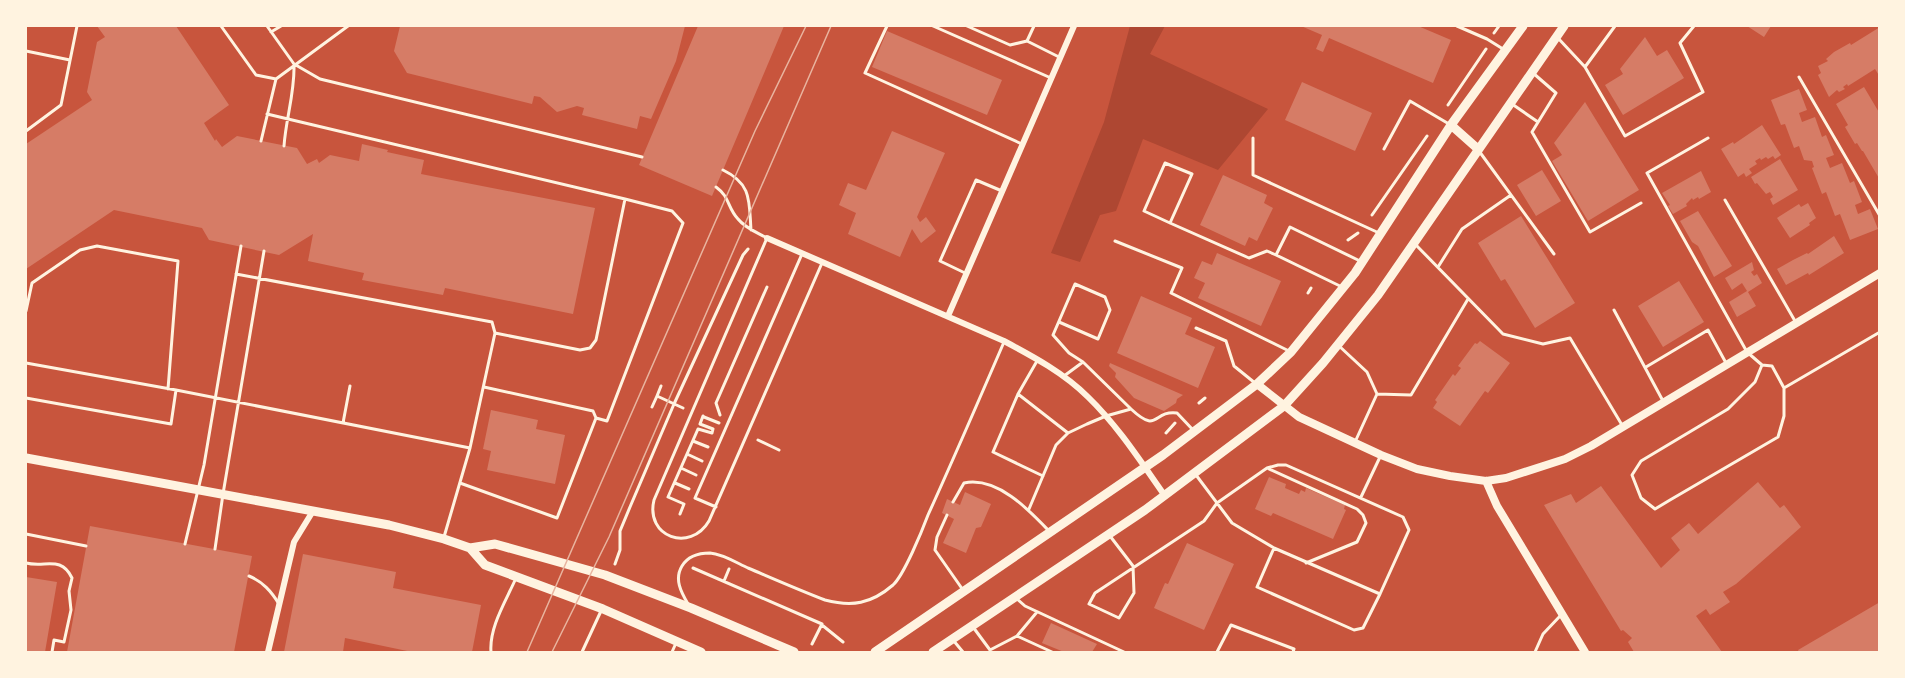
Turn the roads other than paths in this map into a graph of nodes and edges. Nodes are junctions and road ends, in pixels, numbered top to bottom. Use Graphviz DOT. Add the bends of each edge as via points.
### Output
graph roads {
  1 [pos="77,26"];
  2 [pos="221,26"];
  3 [pos="267,26"];
  4 [pos="281,26"];
  5 [pos="348,26"];
  6 [pos="887,26"];
  7 [pos="933,26"];
  8 [pos="967,26"];
  9 [pos="1034,26"];
  10 [pos="1074,26"];
  11 [pos="1456,26"];
  12 [pos="1523,26"];
  13 [pos="1564,26"];
  14 [pos="1615,26"];
  15 [pos="1694,26"];
  16 [pos="271,32"];
  17 [pos="1556,36"];
  18 [pos="1027,41"];
  19 [pos="1505,50"];
  20 [pos="26,51"];
  21 [pos="1060,57"];
  22 [pos="70,60"];
  23 [pos="294,64"];
  24 [pos="1584,67"];
  25 [pos="1532,72"];
  26 [pos="1798,76"];
  27 [pos="1051,78"];
  28 [pos="276,79"];
  29 [pos="1510,103"];
  30 [pos="267,114"];
  31 [pos="287,119"];
  32 [pos="1538,122"];
  33 [pos="1451,125"];
  34 [pos="26,130"];
  35 [pos="1253,138"];
  36 [pos="1708,138"];
  37 [pos="261,141"];
  38 [pos="1022,144"];
  39 [pos="284,146"];
  40 [pos="1384,149"];
  41 [pos="1478,149"];
  42 [pos="642,157"];
  43 [pos="723,170"];
  44 [pos="716,187"];
  45 [pos="1002,191"];
  46 [pos="1511,195"];
  47 [pos="625,199"];
  48 [pos="1725,200"];
  49 [pos="1641,203"];
  50 [pos="1880,216"];
  51 [pos="1170,223"];
  52 [pos="751,230"];
  53 [pos="1380,233"];
  54 [pos="767,238"];
  55 [pos="1115,241"];
  56 [pos="1414,242"];
  57 [pos="241,246"];
  58 [pos="264,251"];
  59 [pos="803,253"];
  60 [pos="1554,254"];
  61 [pos="1276,255"];
  62 [pos="823,261"];
  63 [pos="1362,262"];
  64 [pos="1438,267"];
  65 [pos="1880,273"];
  66 [pos="236,274"];
  67 [pos="966,274"];
  68 [pos="259,278"];
  69 [pos="1343,288"];
  70 [pos="1468,299"];
  71 [pos="1614,310"];
  72 [pos="26,311"];
  73 [pos="948,316"];
  74 [pos="1059,322"];
  75 [pos="1796,323"];
  76 [pos="1196,328"];
  77 [pos="1880,332"];
  78 [pos="495,333"];
  79 [pos="1004,341"];
  80 [pos="1338,344"];
  81 [pos="1291,352"];
  82 [pos="1747,352"];
  83 [pos="1038,359"];
  84 [pos="1083,362"];
  85 [pos="26,363"];
  86 [pos="1727,364"];
  87 [pos="1762,365"];
  88 [pos="1646,367"];
  89 [pos="1063,376"];
  90 [pos="1257,384"];
  91 [pos="350,386"];
  92 [pos="484,387"];
  93 [pos="1784,388"];
  94 [pos="168,389"];
  95 [pos="176,390"];
  96 [pos="1018,394"];
  97 [pos="1377,394"];
  98 [pos="26,398"];
  99 [pos="215,398"];
  100 [pos="1664,402"];
  101 [pos="238,403"];
  102 [pos="1284,406"];
  103 [pos="1131,409"];
  104 [pos="1106,416"];
  105 [pos="596,418"];
  106 [pos="343,423"];
  107 [pos="1623,427"];
  108 [pos="1194,432"];
  109 [pos="1068,433"];
  110 [pos="1355,443"];
  111 [pos="470,448"];
  112 [pos="1381,456"];
  113 [pos="26,458"];
  114 [pos="1145,468"];
  115 [pos="1267,468"];
  116 [pos="1194,474"];
  117 [pos="1043,476"];
  118 [pos="1486,481"];
  119 [pos="460,483"];
  120 [pos="198,490"];
  121 [pos="223,494"];
  122 [pos="1165,496"];
  123 [pos="1361,497"];
  124 [pos="953,502"];
  125 [pos="1217,502"];
  126 [pos="716,507"];
  127 [pos="1029,509"];
  128 [pos="313,511"];
  129 [pos="946,515"];
  130 [pos="1051,533"];
  131 [pos="26,534"];
  132 [pos="1109,534"];
  133 [pos="444,539"];
  134 [pos="185,544"];
  135 [pos="86,546"];
  136 [pos="470,548"];
  137 [pos="1274,548"];
  138 [pos="215,549"];
  139 [pos="1306,563"];
  140 [pos="1133,566"];
  141 [pos="249,576"];
  142 [pos="517,576"];
  143 [pos="964,592"];
  144 [pos="1380,594"];
  145 [pos="1014,597"];
  146 [pos="279,604"];
  147 [pos="691,608"];
  148 [pos="603,609"];
  149 [pos="1037,612"];
  150 [pos="1562,614"];
  151 [pos="972,625"];
  152 [pos="1017,636"];
  153 [pos="952,639"];
  154 [pos="676,641"];
  155 [pos="989,651"];
  156 [pos="268,652"];
  157 [pos="490,652"];
  158 [pos="582,652"];
  159 [pos="672,652"];
  160 [pos="701,652"];
  161 [pos="794,652"];
  162 [pos="875,652"];
  163 [pos="933,652"];
  164 [pos="963,652"];
  165 [pos="1052,652"];
  166 [pos="1124,652"];
  167 [pos="1217,652"];
  168 [pos="1293,652"];
  169 [pos="1535,652"];
  170 [pos="1585,652"];
  1 -- 22 [label="lane"];
  2 -- 28 [label="lane" via="256,75"];
  3 -- 16 [label="lane"];
  4 -- 16 [label="lane"];
  5 -- 23 [label="lane"];
  6 -- 38 [label="lane" via="865,73"];
  7 -- 27 [label="lane"];
  8 -- 18 [label="lane" via="1010,45"];
  9 -- 18 [label="lane"];
  10 -- 21 [label="street"];
  11 -- 19 [label="lane"];
  12 -- 19 [label="main road"];
  13 -- 17 [label="main road"];
  14 -- 24 [label="lane"];
  15 -- 24 [label="lane" via="1680,43 1703,92 1624,136"];
  16 -- 23 [label="lane"];
  17 -- 24 [label="lane"];
  17 -- 25 [label="main road"];
  18 -- 21 [label="lane"];
  19 -- 33 [label="main road"];
  20 -- 22 [label="lane"];
  21 -- 27 [label="street"];
  22 -- 34 [label="lane" via="61,105"];
  23 -- 28 [label="lane"];
  23 -- 31 [label="lane" via="295,82"];
  23 -- 42 [label="lane" via="320,78"];
  25 -- 29 [label="main road"];
  25 -- 32 [label="lane" via="1556,93"];
  26 -- 50 [label="lane"];
  27 -- 38 [label="street"];
  28 -- 30 [label="lane"];
  29 -- 32 [label="lane"];
  29 -- 41 [label="main road"];
  30 -- 31 [label="lane"];
  30 -- 37 [label="lane"];
  31 -- 39 [label="lane"];
  31 -- 47 [label="lane"];
  32 -- 49 [label="lane" via="1532,132 1590,232"];
  33 -- 40 [label="lane" via="1410,101"];
  33 -- 41 [label="main road"];
  33 -- 53 [label="main road"];
  35 -- 53 [label="lane" via="1253,175"];
  36 -- 82 [label="lane" via="1647,173"];
  38 -- 45 [label="street"];
  41 -- 46 [label="lane"];
  41 -- 56 [label="main road"];
  43 -- 52 [label="lane" via="742,182 747,192"];
  44 -- 52 [label="lane" via="725,193 738,220"];
  45 -- 67 [label="street"];
  45 -- 67 [label="lane" via="976,180 940,261"];
  46 -- 60 [label="lane"];
  46 -- 64 [label="lane" via="1462,229"];
  47 -- 78 [label="lane" via="596,340 590,348 580,350"];
  47 -- 105 [label="lane" via="672,210 683,223 607,421"];
  48 -- 75 [label="lane"];
  51 -- 51 [label="lane" via="1192,174 1165,163 1144,211"];
  51 -- 61 [label="lane" via="1249,258 1267,251"];
  52 -- 54 [label="lane"];
  53 -- 63 [label="main road"];
  54 -- 59 [label="street"];
  54 -- 126 [label="lane" via="652,507 654,520 663,532 677,538 699,533"];
  55 -- 81 [label="lane" via="1182,268 1171,293"];
  56 -- 64 [label="lane"];
  56 -- 80 [label="main road"];
  57 -- 66 [label="lane"];
  58 -- 68 [label="lane"];
  59 -- 62 [label="street"];
  59 -- 126 [label="lane" via="695,498"];
  61 -- 63 [label="lane" via="1290,227"];
  61 -- 69 [label="lane"];
  62 -- 73 [label="street"];
  62 -- 126 [label="lane"];
  63 -- 69 [label="main road"];
  64 -- 70 [label="lane"];
  65 -- 75 [label="street"];
  66 -- 68 [label="lane"];
  66 -- 99 [label="lane"];
  67 -- 73 [label="street"];
  68 -- 78 [label="lane" via="492,321"];
  68 -- 101 [label="lane"];
  69 -- 81 [label="main road"];
  70 -- 97 [label="lane" via="1411,395"];
  70 -- 107 [label="lane" via="1503,334 1543,344 1570,338"];
  71 -- 88 [label="lane"];
  72 -- 94 [label="lane" via="32,283 80,250 98,246 178,261"];
  73 -- 79 [label="street"];
  74 -- 74 [label="lane" via="1076,284 1105,297 1110,310 1098,339"];
  74 -- 84 [label="lane" via="1053,335"];
  75 -- 82 [label="street"];
  76 -- 90 [label="lane" via="1226,341 1234,366"];
  77 -- 93 [label="lane"];
  78 -- 92 [label="lane"];
  79 -- 83 [label="street"];
  79 -- 147 [label="lane" via="915,546 895,583 873,598 853,605 838,604 712,553 699,554 689,557 678,576 681,593"];
  80 -- 97 [label="lane" via="1367,372"];
  80 -- 102 [label="main road"];
  81 -- 90 [label="main road"];
  82 -- 86 [label="street"];
  82 -- 87 [label="lane"];
  83 -- 89 [label="street"];
  83 -- 96 [label="lane"];
  84 -- 89 [label="lane"];
  84 -- 103 [label="lane"];
  85 -- 94 [label="lane"];
  86 -- 88 [label="lane" via="1708,330"];
  86 -- 100 [label="street"];
  87 -- 93 [label="lane" via="1772,366"];
  87 -- 93 [label="lane" via="1755,382 1728,409 1641,461 1632,475 1641,498 1654,508 1778,437 1784,416"];
  88 -- 100 [label="lane"];
  89 -- 104 [label="street"];
  90 -- 102 [label="street"];
  90 -- 108 [label="main road"];
  91 -- 106 [label="lane"];
  92 -- 105 [label="lane" via="593,411"];
  92 -- 111 [label="lane"];
  94 -- 95 [label="lane"];
  95 -- 98 [label="lane" via="171,424"];
  95 -- 99 [label="lane"];
  96 -- 109 [label="lane"];
  96 -- 117 [label="lane" via="993,452"];
  97 -- 110 [label="lane"];
  99 -- 101 [label="lane"];
  99 -- 120 [label="lane"];
  100 -- 107 [label="street"];
  101 -- 106 [label="lane"];
  101 -- 121 [label="lane"];
  102 -- 110 [label="street"];
  102 -- 116 [label="main road"];
  103 -- 104 [label="lane"];
  103 -- 108 [label="lane" via="1143,420 1152,421 1170,412 1177,413"];
  104 -- 109 [label="lane"];
  104 -- 114 [label="street"];
  105 -- 119 [label="lane" via="556,518"];
  106 -- 111 [label="lane"];
  107 -- 118 [label="street" via="1564,459"];
  108 -- 114 [label="main road"];
  109 -- 117 [label="lane" via="1056,445"];
  110 -- 112 [label="street"];
  111 -- 119 [label="lane"];
  112 -- 118 [label="street" via="1417,469"];
  112 -- 123 [label="lane"];
  113 -- 120 [label="main road"];
  114 -- 122 [label="street"];
  114 -- 130 [label="main road"];
  115 -- 123 [label="lane" via="1286,465"];
  115 -- 125 [label="lane"];
  115 -- 139 [label="lane" via="1357,508 1363,515 1366,523 1357,542"];
  116 -- 122 [label="main road"];
  116 -- 125 [label="lane"];
  117 -- 127 [label="lane"];
  118 -- 150 [label="street"];
  119 -- 133 [label="lane"];
  120 -- 121 [label="main road"];
  120 -- 134 [label="lane"];
  121 -- 128 [label="main road"];
  121 -- 138 [label="lane"];
  122 -- 132 [label="main road"];
  123 -- 144 [label="lane" via="1402,517 1408,530"];
  124 -- 127 [label="lane" via="964,483 973,481 1003,490"];
  125 -- 137 [label="lane" via="1232,523"];
  125 -- 140 [label="lane" via="1204,521"];
  127 -- 130 [label="lane"];
  128 -- 133 [label="main road"];
  128 -- 146 [label="street" via="294,542"];
  129 -- 143 [label="lane" via="935,550"];
  130 -- 143 [label="main road"];
  131 -- 135 [label="lane"];
  132 -- 140 [label="lane"];
  132 -- 145 [label="main road"];
  133 -- 136 [label="main road"];
  136 -- 142 [label="main road" via="485,565"];
  136 -- 147 [label="main road" via="495,543 605,575"];
  137 -- 139 [label="lane"];
  137 -- 144 [label="lane" via="1257,587 1354,630 1363,628"];
  139 -- 144 [label="lane"];
  140 -- 140 [label="lane" via="1095,593 1089,604 1119,618 1134,593"];
  141 -- 146 [label="lane" via="259,580"];
  142 -- 148 [label="main road"];
  142 -- 157 [label="lane" via="497,622"];
  143 -- 162 [label="main road"];
  145 -- 149 [label="lane"];
  145 -- 151 [label="main road"];
  146 -- 156 [label="street"];
  147 -- 161 [label="main road"];
  148 -- 154 [label="main road"];
  148 -- 158 [label="lane"];
  149 -- 152 [label="lane"];
  149 -- 166 [label="lane"];
  150 -- 169 [label="lane" via="1543,634"];
  150 -- 170 [label="street"];
  151 -- 153 [label="main road"];
  151 -- 155 [label="lane"];
  152 -- 155 [label="lane"];
  152 -- 165 [label="lane"];
  153 -- 163 [label="main road"];
  153 -- 164 [label="lane"];
  154 -- 159 [label="lane"];
  154 -- 160 [label="main road"];
  167 -- 168 [label="lane" via="1231,625 1294,649"];
}
